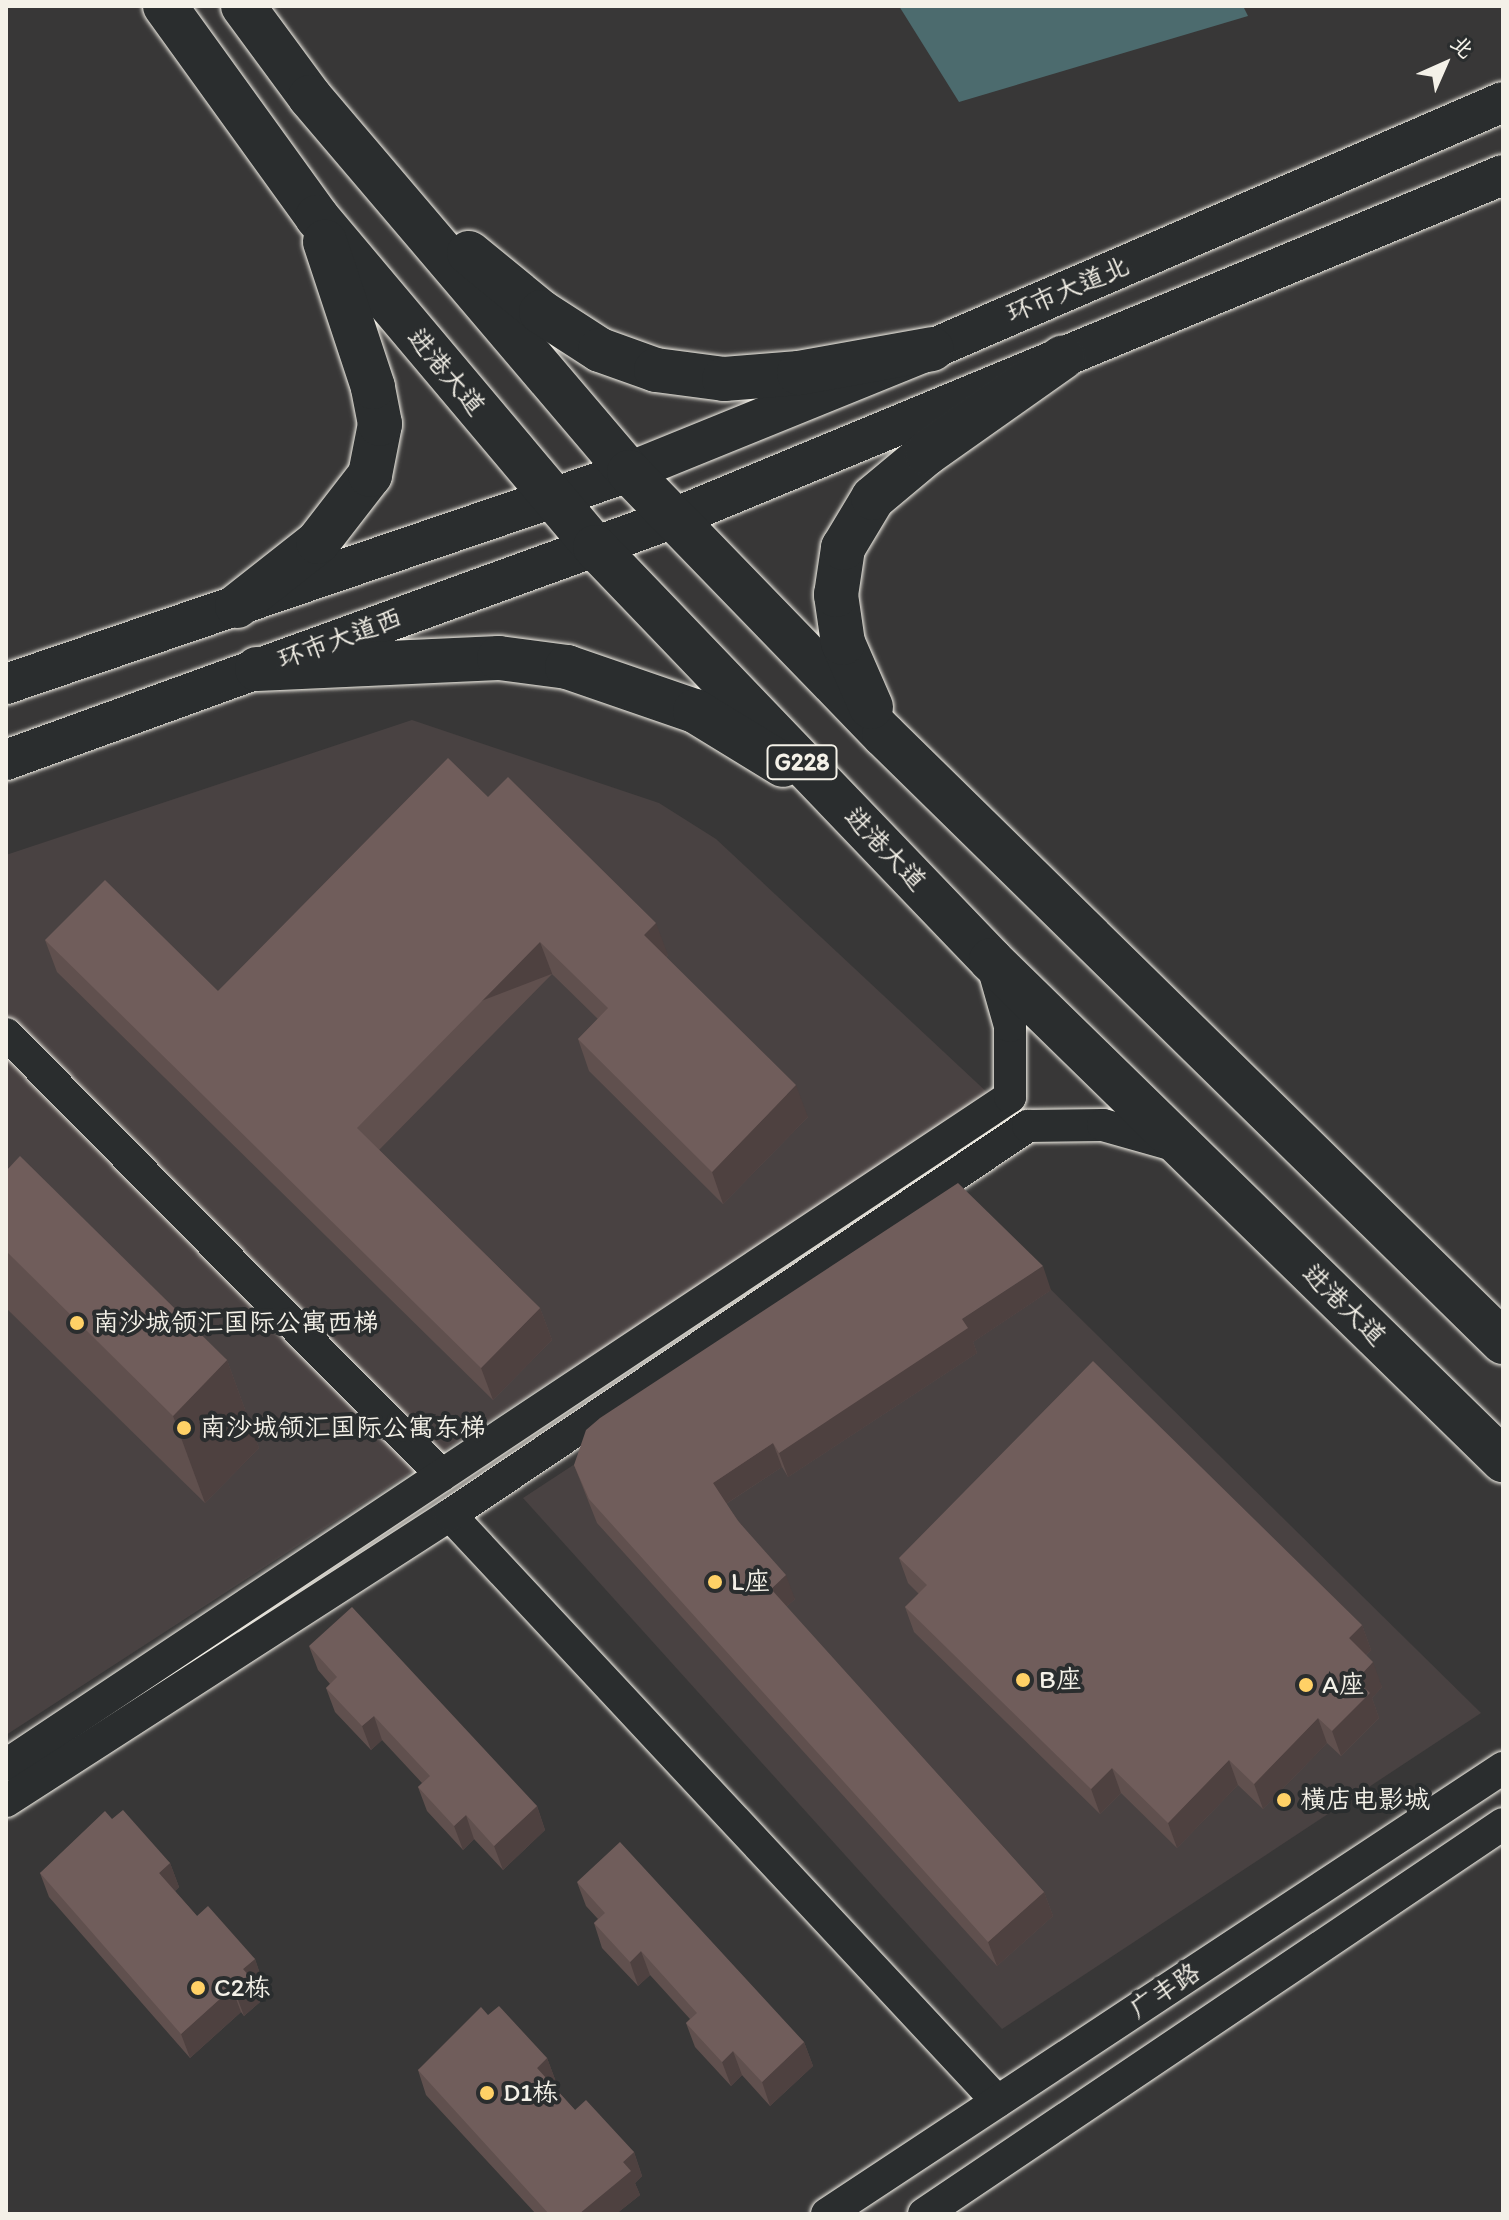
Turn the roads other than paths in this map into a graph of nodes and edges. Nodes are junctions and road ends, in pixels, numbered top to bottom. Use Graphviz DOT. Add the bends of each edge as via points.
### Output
graph roads {
  1 [pos="165,6"];
  2 [pos="243,6"];
  3 [pos="300,85"];
  4 [pos="226,92"];
  5 [pos="1503,102"];
  6 [pos="375,175"];
  7 [pos="1503,175"];
  8 [pos="317,217"];
  9 [pos="932,349"];
  10 [pos="1063,357"];
  11 [pos="629,472"];
  12 [pos="552,500"];
  13 [pos="674,518"];
  14 [pos="595,547"];
  15 [pos="219,612"];
  16 [pos="242,675"];
  17 [pos="6,684"];
  18 [pos="884,735"];
  19 [pos="6,760"];
  20 [pos="836,798"];
  21 [pos="991,960"];
  22 [pos="6,1034"];
  23 [pos="1181,1147"];
  24 [pos="1503,1342"];
  25 [pos="1503,1460"];
  26 [pos="442,1475"];
  27 [pos="450,1515"];
  28 [pos="6,1765"];
  29 [pos="1503,1768"];
  30 [pos="6,1801"];
  31 [pos="1503,1824"];
  32 [pos="997,2101"];
  33 [pos="827,2214"];
  34 [pos="924,2214"];
  1 -- 4 [label="highway, 进港大道 / G228"];
  2 -- 3 [label="highway, G228"];
  3 -- 4 [label="highway" via="262,107"];
  3 -- 6 [label="highway, G228"];
  4 -- 8 [label="highway, 进港大道 / G228"];
  5 -- 9 [label="main road, 环市大道北"];
  6 -- 9 [label="highway" via="541,312 600,350 656,370 724,379 769,376"];
  6 -- 11 [label="highway, G228"];
  7 -- 10 [label="main road"];
  8 -- 12 [label="highway, 进港大道 / G228"];
  8 -- 15 [label="highway" via="373,387 380,424 370,475 318,542"];
  9 -- 11 [label="main road, 环市大道北"];
  10 -- 13 [label="main road"];
  10 -- 18 [label="highway" via="873,498 843,548 836,595 843,643"];
  11 -- 12 [label="main road"];
  11 -- 13 [label="highway, G228"];
  12 -- 14 [label="highway, 进港大道 / G228"];
  12 -- 15 [label="main road"];
  13 -- 14 [label="main road, 环市大道西"];
  13 -- 18 [label="highway, G228"];
  14 -- 16 [label="main road, 环市大道西"];
  14 -- 20 [label="highway, 进港大道 / G228"];
  15 -- 16 [label="main road"];
  15 -- 17 [label="main road"];
  16 -- 19 [label="main road, 环市大道西"];
  16 -- 20 [label="highway" via="499,658 567,667 695,711"];
  18 -- 24 [label="highway, G228"];
  20 -- 21 [label="highway, 进港大道 / G228"];
  21 -- 23 [label="highway, 进港大道 / G228"];
  21 -- 26 [label="street" via="1010,1026 1010,1097"];
  22 -- 26 [label="street"];
  23 -- 25 [label="highway, 进港大道 / G228"];
  23 -- 27 [label="street" via="1103,1125 1028,1126"];
  26 -- 28 [label="street"];
  27 -- 30 [label="street"];
  27 -- 32 [label="street"];
  29 -- 32 [label="street, 广丰路"];
  31 -- 34 [label="street, 广丰路"];
  32 -- 33 [label="street, 广丰路"];
}
